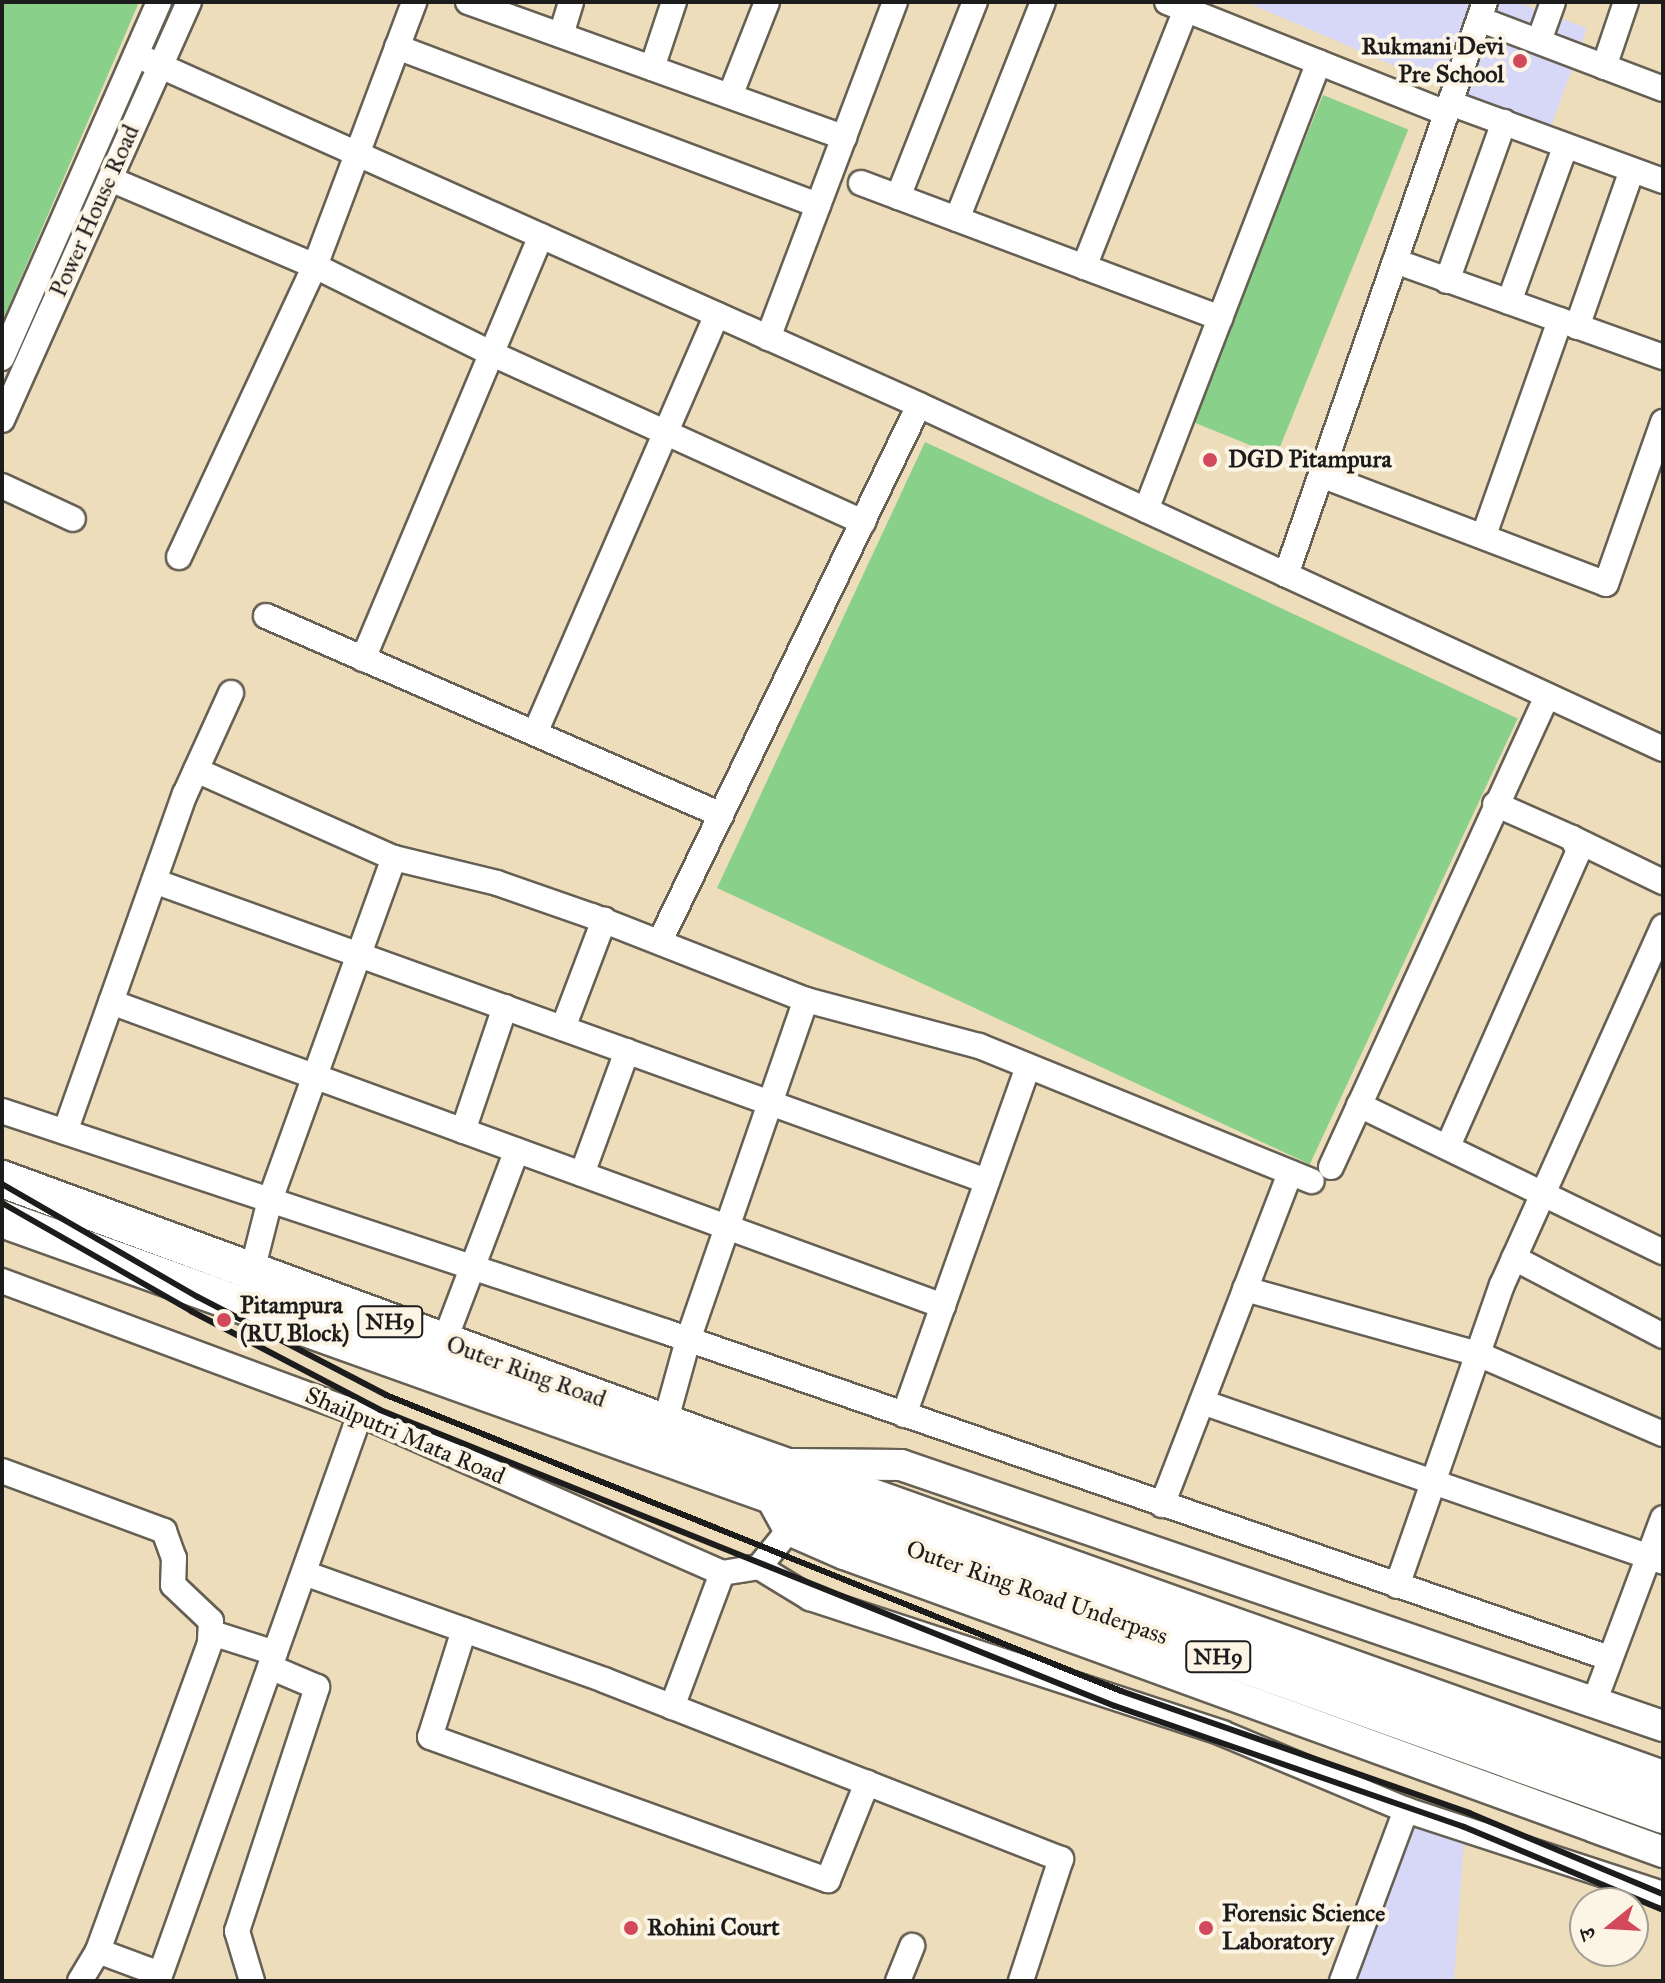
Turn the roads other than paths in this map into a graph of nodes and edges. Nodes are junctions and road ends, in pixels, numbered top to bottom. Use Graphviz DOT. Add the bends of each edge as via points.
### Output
graph roads {
  1 [pos="159,2"];
  2 [pos="189,2"];
  3 [pos="414,2"];
  4 [pos="468,2"];
  5 [pos="571,2"];
  6 [pos="674,2"];
  7 [pos="767,2"];
  8 [pos="895,2"];
  9 [pos="975,2"];
  10 [pos="1043,2"];
  11 [pos="1553,2"];
  12 [pos="1626,2"];
  13 [pos="1176,6"];
  14 [pos="1482,10"];
  15 [pos="561,35"];
  16 [pos="1539,41"];
  17 [pos="397,47"];
  18 [pos="136,55"];
  19 [pos="1319,62"];
  20 [pos="160,66"];
  21 [pos="1604,67"];
  22 [pos="652,68"];
  23 [pos="1663,89"];
  24 [pos="730,96"];
  25 [pos="1448,108"];
  26 [pos="1504,122"];
  27 [pos="844,137"];
  28 [pos="1565,147"];
  29 [pos="357,154"];
  30 [pos="1632,170"];
  31 [pos="110,179"];
  32 [pos="1663,181"];
  33 [pos="861,183"];
  34 [pos="898,197"];
  35 [pos="818,205"];
  36 [pos="957,219"];
  37 [pos="541,236"];
  38 [pos="1395,261"];
  39 [pos="315,266"];
  40 [pos="1084,267"];
  41 [pos="1447,281"];
  42 [pos="1509,302"];
  43 [pos="717,315"];
  44 [pos="1220,318"];
  45 [pos="1568,324"];
  46 [pos="768,338"];
  47 [pos="488,352"];
  48 [pos="1662,353"];
  49 [pos="2,358"];
  50 [pos="919,405"];
  51 [pos="2,420"];
  52 [pos="1663,422"];
  53 [pos="666,432"];
  54 [pos="1321,475"];
  55 [pos="2,486"];
  56 [pos="1146,510"];
  57 [pos="73,519"];
  58 [pos="863,522"];
  59 [pos="1484,535"];
  60 [pos="179,557"];
  61 [pos="1286,575"];
  62 [pos="266,616"];
  63 [pos="363,659"];
  64 [pos="231,693"];
  65 [pos="1547,696"];
  66 [pos="535,733"];
  67 [pos="1663,749"];
  68 [pos="196,770"];
  69 [pos="1495,804"];
  70 [pos="721,815"];
  71 [pos="1572,838"];
  72 [pos="394,858"];
  73 [pos="154,881"];
  74 [pos="1663,882"];
  75 [pos="604,920"];
  76 [pos="1663,926"];
  77 [pos="660,941"];
  78 [pos="359,954"];
  79 [pos="806,1000"];
  80 [pos="111,1002"];
  81 [pos="505,1007"];
  82 [pos="563,1028"];
  83 [pos="627,1051"];
  84 [pos="1028,1066"];
  85 [pos="315,1077"];
  86 [pos="771,1103"];
  87 [pos="1359,1105"];
  88 [pos="2,1111"];
  89 [pos="463,1131"];
  90 [pos="65,1132"];
  91 [pos="1448,1146"];
  92 [pos="517,1150"];
  93 [pos="582,1174"];
  94 [pos="1311,1174"];
  95 [pos="2,1179"];
  96 [pos="987,1181"];
  97 [pos="1540,1194"];
  98 [pos="270,1200"];
  99 [pos="2,1219"];
  100 [pos="728,1227"];
  101 [pos="1663,1252"];
  102 [pos="1514,1258"];
  103 [pos="475,1268"];
  104 [pos="252,1271"];
  105 [pos="2,1281"];
  106 [pos="1245,1289"];
  107 [pos="943,1306"];
  108 [pos="1663,1336"];
  109 [pos="688,1340"];
  110 [pos="444,1342"];
  111 [pos="1478,1354"];
  112 [pos="1202,1402"];
  113 [pos="360,1414"];
  114 [pos="904,1415"];
  115 [pos="665,1423"];
  116 [pos="1663,1434"];
  117 [pos="779,1464"];
  118 [pos="2,1471"];
  119 [pos="1433,1485"];
  120 [pos="1162,1505"];
  121 [pos="780,1515"];
  122 [pos="1663,1518"];
  123 [pos="1656,1560"];
  124 [pos="759,1567"];
  125 [pos="304,1573"];
  126 [pos="722,1573"];
  127 [pos="1397,1586"];
  128 [pos="464,1630"];
  129 [pos="212,1633"];
  130 [pos="1399,1637"];
  131 [pos="1609,1658"];
  132 [pos="272,1660"];
  133 [pos="1595,1700"];
  134 [pos="672,1707"];
  135 [pos="1663,1726"];
  136 [pos="1663,1741"];
  137 [pos="1663,1779"];
  138 [pos="867,1783"];
  139 [pos="1406,1810"];
  140 [pos="1663,1815"];
  141 [pos="1663,1852"];
  142 [pos="1663,1894"];
  143 [pos="912,1946"];
  144 [pos="98,1951"];
  145 [pos="159,1977"];
  146 [pos="80,1981"];
  147 [pos="252,1981"];
  148 [pos="898,1981"];
  149 [pos="1021,1981"];
  150 [pos="1342,1981"];
  1 -- 18 [label="street, Power House Road"];
  2 -- 20 [label="street, Power House Road"];
  3 -- 17 [label="street"];
  4 -- 15 [label="street"];
  5 -- 15 [label="street"];
  6 -- 22 [label="street"];
  7 -- 24 [label="street"];
  8 -- 27 [label="street"];
  9 -- 34 [label="street"];
  10 -- 36 [label="street"];
  11 -- 16 [label="street"];
  12 -- 21 [label="street"];
  13 -- 19 [label="street"];
  13 -- 40 [label="street"];
  14 -- 16 [label="street"];
  14 -- 25 [label="street"];
  15 -- 22 [label="street"];
  16 -- 21 [label="street"];
  17 -- 29 [label="street"];
  17 -- 35 [label="street"];
  18 -- 20 [label="street"];
  18 -- 49 [label="street, Power House Road"];
  19 -- 25 [label="street"];
  19 -- 44 [label="street"];
  20 -- 29 [label="street"];
  20 -- 31 [label="street, Power House Road"];
  21 -- 23 [label="street"];
  22 -- 24 [label="street"];
  24 -- 27 [label="street"];
  25 -- 26 [label="street"];
  25 -- 38 [label="street"];
  26 -- 28 [label="street"];
  26 -- 41 [label="street"];
  27 -- 35 [label="street"];
  28 -- 30 [label="street"];
  28 -- 42 [label="street"];
  29 -- 37 [label="street"];
  29 -- 39 [label="street"];
  30 -- 32 [label="street"];
  30 -- 45 [label="street"];
  31 -- 39 [label="street"];
  31 -- 51 [label="street, Power House Road"];
  33 -- 34 [label="street"];
  34 -- 36 [label="street"];
  35 -- 46 [label="street"];
  36 -- 40 [label="street"];
  37 -- 43 [label="street"];
  37 -- 47 [label="street"];
  38 -- 41 [label="street"];
  38 -- 54 [label="street"];
  39 -- 47 [label="street"];
  39 -- 60 [label="street"];
  40 -- 44 [label="street"];
  41 -- 42 [label="street"];
  42 -- 45 [label="street"];
  43 -- 46 [label="street"];
  43 -- 53 [label="street"];
  44 -- 56 [label="street"];
  45 -- 48 [label="street"];
  45 -- 59 [label="street"];
  46 -- 50 [label="street"];
  47 -- 53 [label="street"];
  47 -- 63 [label="street"];
  50 -- 56 [label="street"];
  50 -- 58 [label="street"];
  52 -- 59 [label="street" via="1606,584"];
  53 -- 58 [label="street"];
  53 -- 66 [label="street"];
  54 -- 59 [label="street"];
  54 -- 61 [label="street"];
  55 -- 57 [label="street"];
  56 -- 61 [label="street"];
  58 -- 70 [label="street"];
  61 -- 65 [label="street"];
  62 -- 63 [label="street"];
  63 -- 66 [label="street"];
  64 -- 68 [label="street"];
  65 -- 67 [label="street"];
  65 -- 69 [label="street"];
  66 -- 70 [label="street"];
  68 -- 72 [label="street"];
  68 -- 73 [label="street"];
  69 -- 71 [label="street"];
  69 -- 87 [label="street"];
  70 -- 77 [label="street"];
  71 -- 74 [label="street"];
  71 -- 91 [label="street" via="1579,851"];
  72 -- 75 [label="street" via="497,883"];
  72 -- 78 [label="street"];
  73 -- 78 [label="street"];
  73 -- 80 [label="street"];
  75 -- 77 [label="street"];
  75 -- 82 [label="street"];
  76 -- 97 [label="street"];
  77 -- 79 [label="street"];
  78 -- 81 [label="street"];
  78 -- 85 [label="street"];
  79 -- 84 [label="street" via="979,1046"];
  79 -- 86 [label="street"];
  80 -- 85 [label="street"];
  80 -- 90 [label="street"];
  81 -- 82 [label="street"];
  81 -- 89 [label="street"];
  82 -- 83 [label="street"];
  83 -- 86 [label="street"];
  83 -- 93 [label="street"];
  84 -- 94 [label="street"];
  84 -- 96 [label="street"];
  85 -- 89 [label="street"];
  85 -- 98 [label="street"];
  86 -- 96 [label="street"];
  86 -- 100 [label="street"];
  87 -- 91 [label="street"];
  87 -- 94 [label="street"];
  88 -- 90 [label="street"];
  89 -- 92 [label="street"];
  90 -- 98 [label="street"];
  91 -- 97 [label="street"];
  92 -- 93 [label="street"];
  92 -- 103 [label="street"];
  93 -- 100 [label="street"];
  94 -- 106 [label="street"];
  95 -- 104 [label="highway, Outer Ring Road / NH9"];
  96 -- 107 [label="street"];
  97 -- 101 [label="street"];
  97 -- 102 [label="street"];
  98 -- 103 [label="street"];
  98 -- 104 [label="street"];
  99 -- 121 [label="highway, Outer Ring Road / NH9"];
  100 -- 107 [label="street"];
  100 -- 109 [label="street"];
  102 -- 108 [label="street"];
  102 -- 111 [label="street"];
  103 -- 109 [label="street"];
  103 -- 110 [label="street"];
  104 -- 110 [label="highway, Outer Ring Road / NH9"];
  105 -- 113 [label="street, Shailputri Mata Road"];
  106 -- 111 [label="street"];
  106 -- 112 [label="street"];
  107 -- 114 [label="street"];
  109 -- 114 [label="street"];
  109 -- 115 [label="street"];
  110 -- 115 [label="highway, Outer Ring Road / NH9"];
  111 -- 116 [label="street"];
  111 -- 119 [label="street"];
  112 -- 119 [label="street"];
  112 -- 120 [label="street"];
  113 -- 125 [label="street"];
  113 -- 126 [label="street, Shailputri Mata Road"];
  114 -- 120 [label="street"];
  115 -- 117 [label="highway, Outer Ring Road / NH9"];
  117 -- 130 [label="main road" via="901,1465"];
  117 -- 137 [label="highway, Outer Ring Road Underpass / NH9"];
  118 -- 129 [label="street" via="164,1531 174,1558 173,1585 205,1612"];
  119 -- 123 [label="street"];
  119 -- 127 [label="street"];
  120 -- 127 [label="street"];
  121 -- 124 [label="street"];
  121 -- 140 [label="highway, Outer Ring Road Underpass / NH9"];
  121 -- 141 [label="main road"];
  122 -- 123 [label="street"];
  123 -- 131 [label="street"];
  124 -- 126 [label="street"];
  124 -- 139 [label="street" via="810,1598 1222,1733"];
  125 -- 128 [label="street"];
  125 -- 132 [label="street"];
  126 -- 134 [label="street"];
  127 -- 131 [label="street"];
  128 -- 134 [label="street"];
  128 -- 138 [label="street" via="430,1737 828,1880"];
  129 -- 132 [label="street"];
  129 -- 144 [label="street"];
  130 -- 133 [label="main road"];
  130 -- 136 [label="main road" via="1454,1666"];
  131 -- 133 [label="street"];
  132 -- 145 [label="street"];
  132 -- 147 [label="street" via="317,1687 237,1931"];
  133 -- 135 [label="main road"];
  134 -- 138 [label="street"];
  138 -- 149 [label="street" via="1061,1859"];
  139 -- 142 [label="street"];
  139 -- 150 [label="street"];
  143 -- 148 [label="street"];
  144 -- 145 [label="street"];
  144 -- 146 [label="street"];
}
